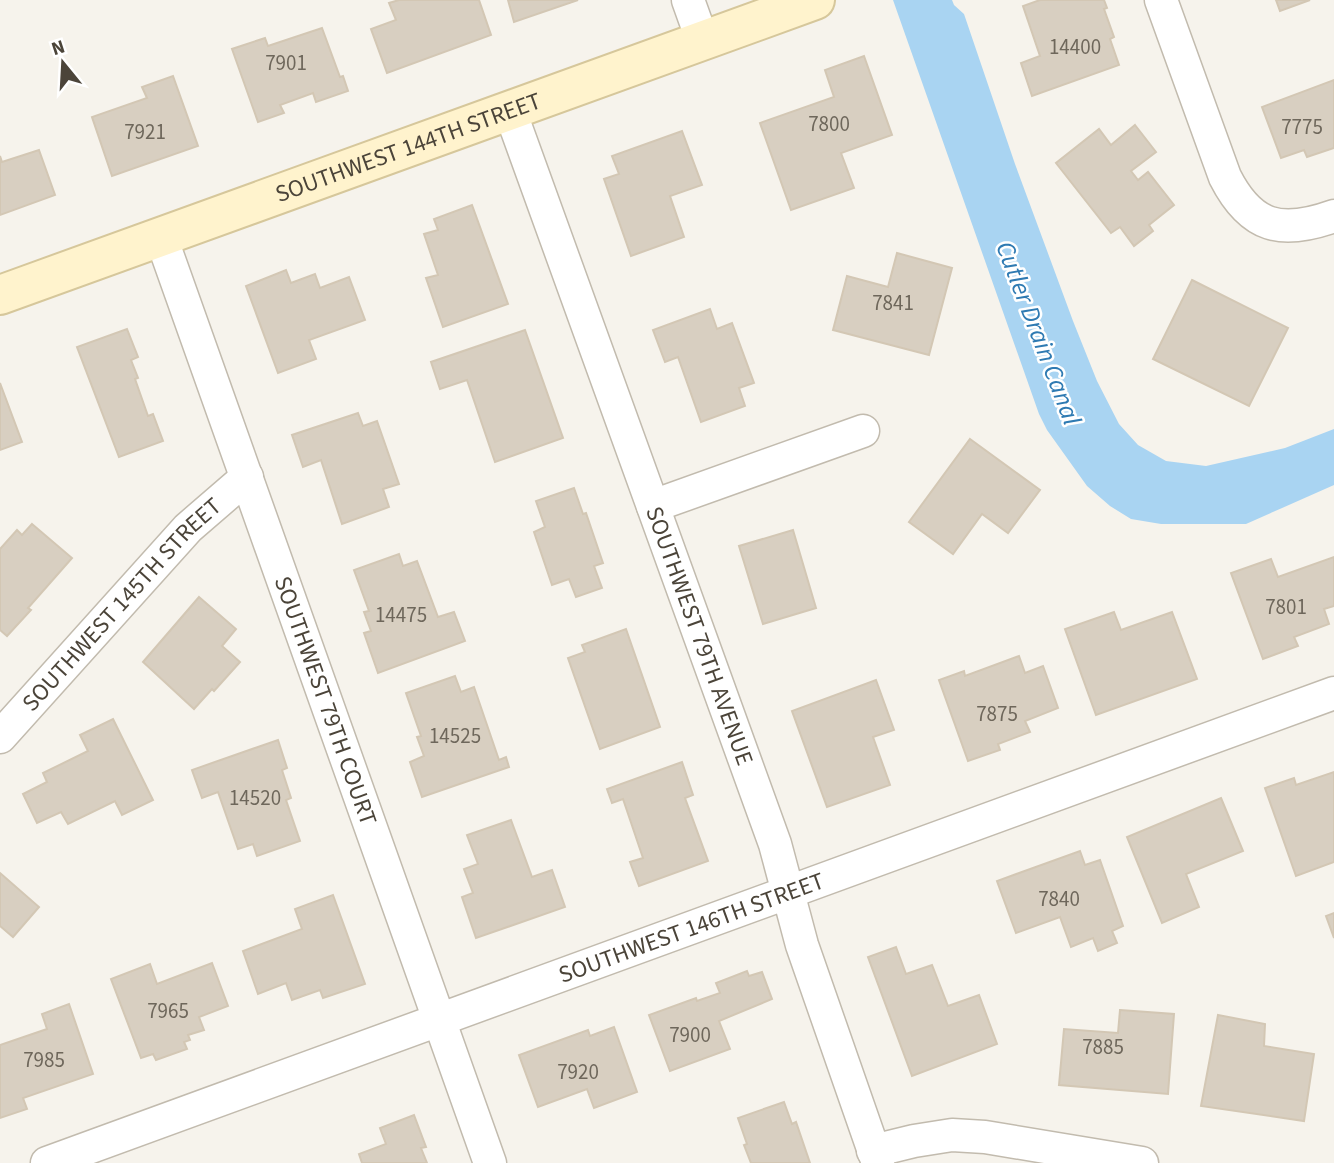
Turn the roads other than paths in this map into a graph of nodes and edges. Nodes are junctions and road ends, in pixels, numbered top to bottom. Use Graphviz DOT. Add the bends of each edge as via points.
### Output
graph roads {
  1 [pos="688,0"];
  2 [pos="815,0"];
  3 [pos="1161,0"];
  4 [pos="703,42"];
  5 [pos="510,111"];
  6 [pos="1334,216"];
  7 [pos="161,237"];
  8 [pos="0,295"];
  9 [pos="863,431"];
  10 [pos="247,477"];
  11 [pos="653,506"];
  12 [pos="1334,693"];
  13 [pos="0,737"];
  14 [pos="787,893"];
  15 [pos="439,1018"];
  16 [pos="876,1157"];
  17 [pos="47,1163"];
  18 [pos="490,1163"];
  19 [pos="1142,1163"];
  1 -- 4 [label="street"];
  2 -- 4 [label="street, SOUTHWEST 144TH STREET"];
  3 -- 6 [label="street" via="1234,194 1260,220 1279,225"];
  4 -- 5 [label="street, SOUTHWEST 144TH STREET"];
  5 -- 7 [label="street, SOUTHWEST 144TH STREET"];
  5 -- 11 [label="street, SOUTHWEST 79TH AVENUE"];
  7 -- 8 [label="street, SOUTHWEST 144TH STREET"];
  7 -- 10 [label="street, SOUTHWEST 79TH COURT"];
  9 -- 11 [label="street"];
  10 -- 13 [label="street, SOUTHWEST 145TH STREET" via="188,528"];
  10 -- 15 [label="street, SOUTHWEST 79TH COURT"];
  11 -- 14 [label="street, SOUTHWEST 79TH AVENUE" via="775,844"];
  12 -- 14 [label="street, SOUTHWEST 146TH STREET"];
  14 -- 15 [label="street, SOUTHWEST 146TH STREET"];
  14 -- 16 [label="street, SOUTHWEST 79TH AVENUE"];
  15 -- 17 [label="street, SOUTHWEST 146TH STREET"];
  15 -- 18 [label="street, SOUTHWEST 79TH COURT"];
  16 -- 19 [label="street" via="914,1141 952,1135 985,1136"];
}
